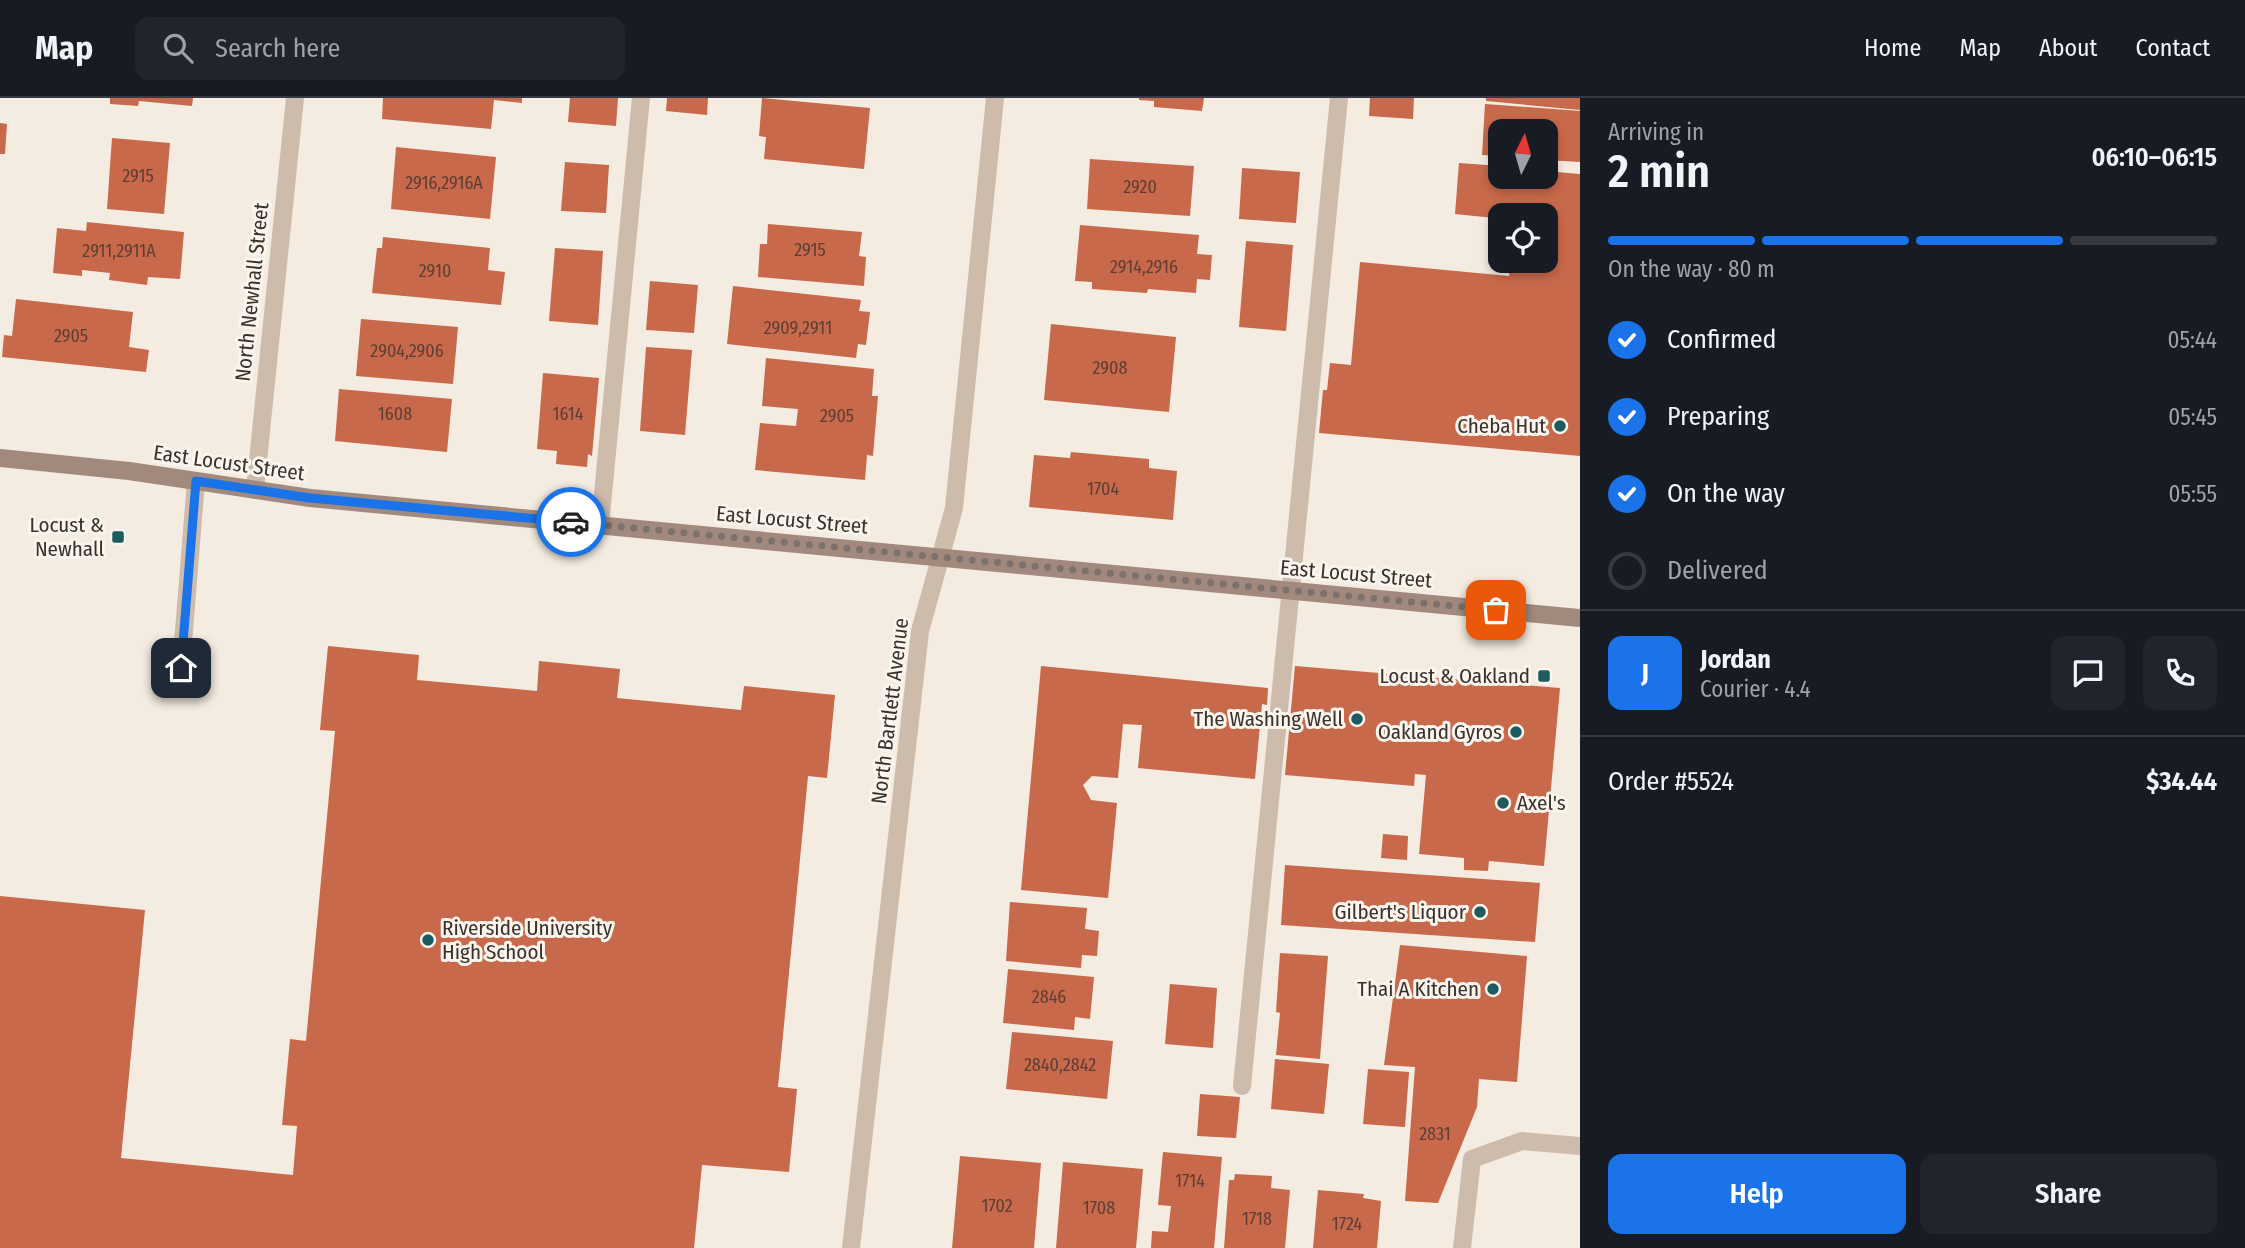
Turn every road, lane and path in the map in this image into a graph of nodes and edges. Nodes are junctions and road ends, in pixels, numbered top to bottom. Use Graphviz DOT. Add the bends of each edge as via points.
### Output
graph roads {
  1 [pos="295,98"];
  2 [pos="641,98"];
  3 [pos="995,98"];
  4 [pos="1339,98"];
  5 [pos="0,458"];
  6 [pos="196,481"];
  7 [pos="255,490"];
  8 [pos="600,525"];
  9 [pos="942,557"];
  10 [pos="1292,591"];
  11 [pos="1580,618"];
  12 [pos="181,668"];
  13 [pos="1242,1086"];
  14 [pos="1580,1146"];
  15 [pos="850,1248"];
  16 [pos="1462,1248"];
  1 -- 7 [label="street, North Newhall Street"];
  2 -- 8 [label="street"];
  3 -- 9 [label="street, North Bartlett Avenue" via="954,508"];
  4 -- 10 [label="street"];
  5 -- 6 [label="main road, East Locust Street"];
  6 -- 7 [label="main road, East Locust Street"];
  6 -- 12 [label="street"];
  7 -- 8 [label="main road, East Locust Street"];
  8 -- 9 [label="main road, East Locust Street"];
  9 -- 10 [label="main road, East Locust Street"];
  9 -- 15 [label="street, North Bartlett Avenue" via="920,631"];
  10 -- 11 [label="main road, East Locust Street"];
  10 -- 13 [label="street"];
  14 -- 16 [label="street" via="1522,1141 1472,1159"];
}
